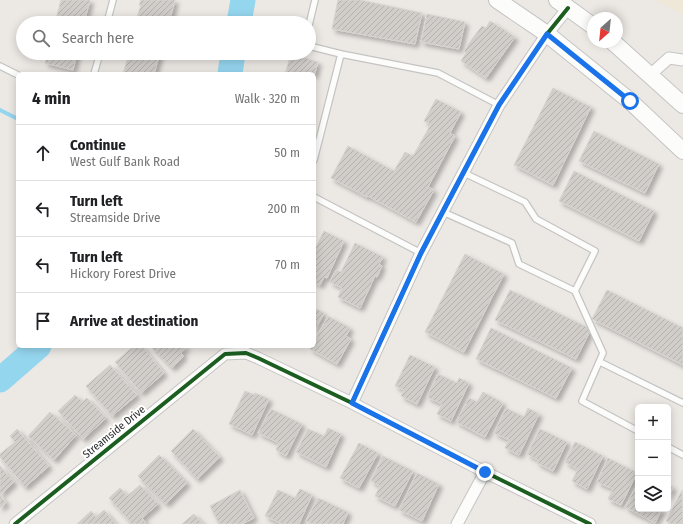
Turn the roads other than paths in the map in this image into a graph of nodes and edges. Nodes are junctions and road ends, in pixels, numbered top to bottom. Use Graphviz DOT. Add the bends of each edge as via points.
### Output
graph roads {
  1 [pos="113,0"];
  2 [pos="315,0"];
  3 [pos="497,0"];
  4 [pos="563,4"];
  5 [pos="109,16"];
  6 [pos="311,16"];
  7 [pos="587,22"];
  8 [pos="547,34"];
  9 [pos="316,48"];
  10 [pos="620,48"];
  11 [pos="341,54"];
  12 [pos="98,60"];
  13 [pos="683,60"];
  14 [pos="0,66"];
  15 [pos="95,72"];
  16 [pos="16,74"];
  17 [pos="650,74"];
  18 [pos="499,105"];
  19 [pos="683,105"];
  20 [pos="683,151"];
  21 [pos="316,152"];
  22 [pos="464,173"];
  23 [pos="316,199"];
  24 [pos="443,212"];
  25 [pos="421,253"];
  26 [pos="575,291"];
  27 [pos="600,362"];
  28 [pos="352,403"];
  29 [pos="683,403"];
  30 [pos="635,429"];
  31 [pos="671,449"];
  32 [pos="683,455"];
  33 [pos="485,472"];
  34 [pos="15,524"];
  35 [pos="457,524"];
  36 [pos="590,524"];
  1 -- 5 [label="lane"];
  2 -- 6 [label="lane"];
  3 -- 8 [label="main road"];
  4 -- 7 [label="main road"];
  4 -- 8 [label="street"];
  8 -- 18 [label="street"];
  8 -- 20 [label="main road" via="630,101"];
  9 -- 11 [label="lane"];
  10 -- 17 [label="main road"];
  11 -- 18 [label="lane" via="438,73"];
  11 -- 21 [label="lane"];
  12 -- 15 [label="lane"];
  13 -- 17 [label="street" via="669,58"];
  14 -- 16 [label="lane"];
  17 -- 19 [label="main road"];
  18 -- 22 [label="street"];
  22 -- 24 [label="street"];
  22 -- 26 [label="lane" via="525,202 536,219 595,250"];
  23 -- 25 [label="lane"];
  24 -- 25 [label="street"];
  24 -- 26 [label="lane" via="512,243 519,264"];
  25 -- 28 [label="street"];
  26 -- 27 [label="lane" via="603,354"];
  27 -- 29 [label="lane"];
  27 -- 30 [label="lane" via="582,401"];
  28 -- 33 [label="street"];
  28 -- 34 [label="street, Streamside Drive" via="246,353 225,354"];
  31 -- 32 [label="lane"];
  33 -- 35 [label="street"];
  33 -- 36 [label="street"];
}
